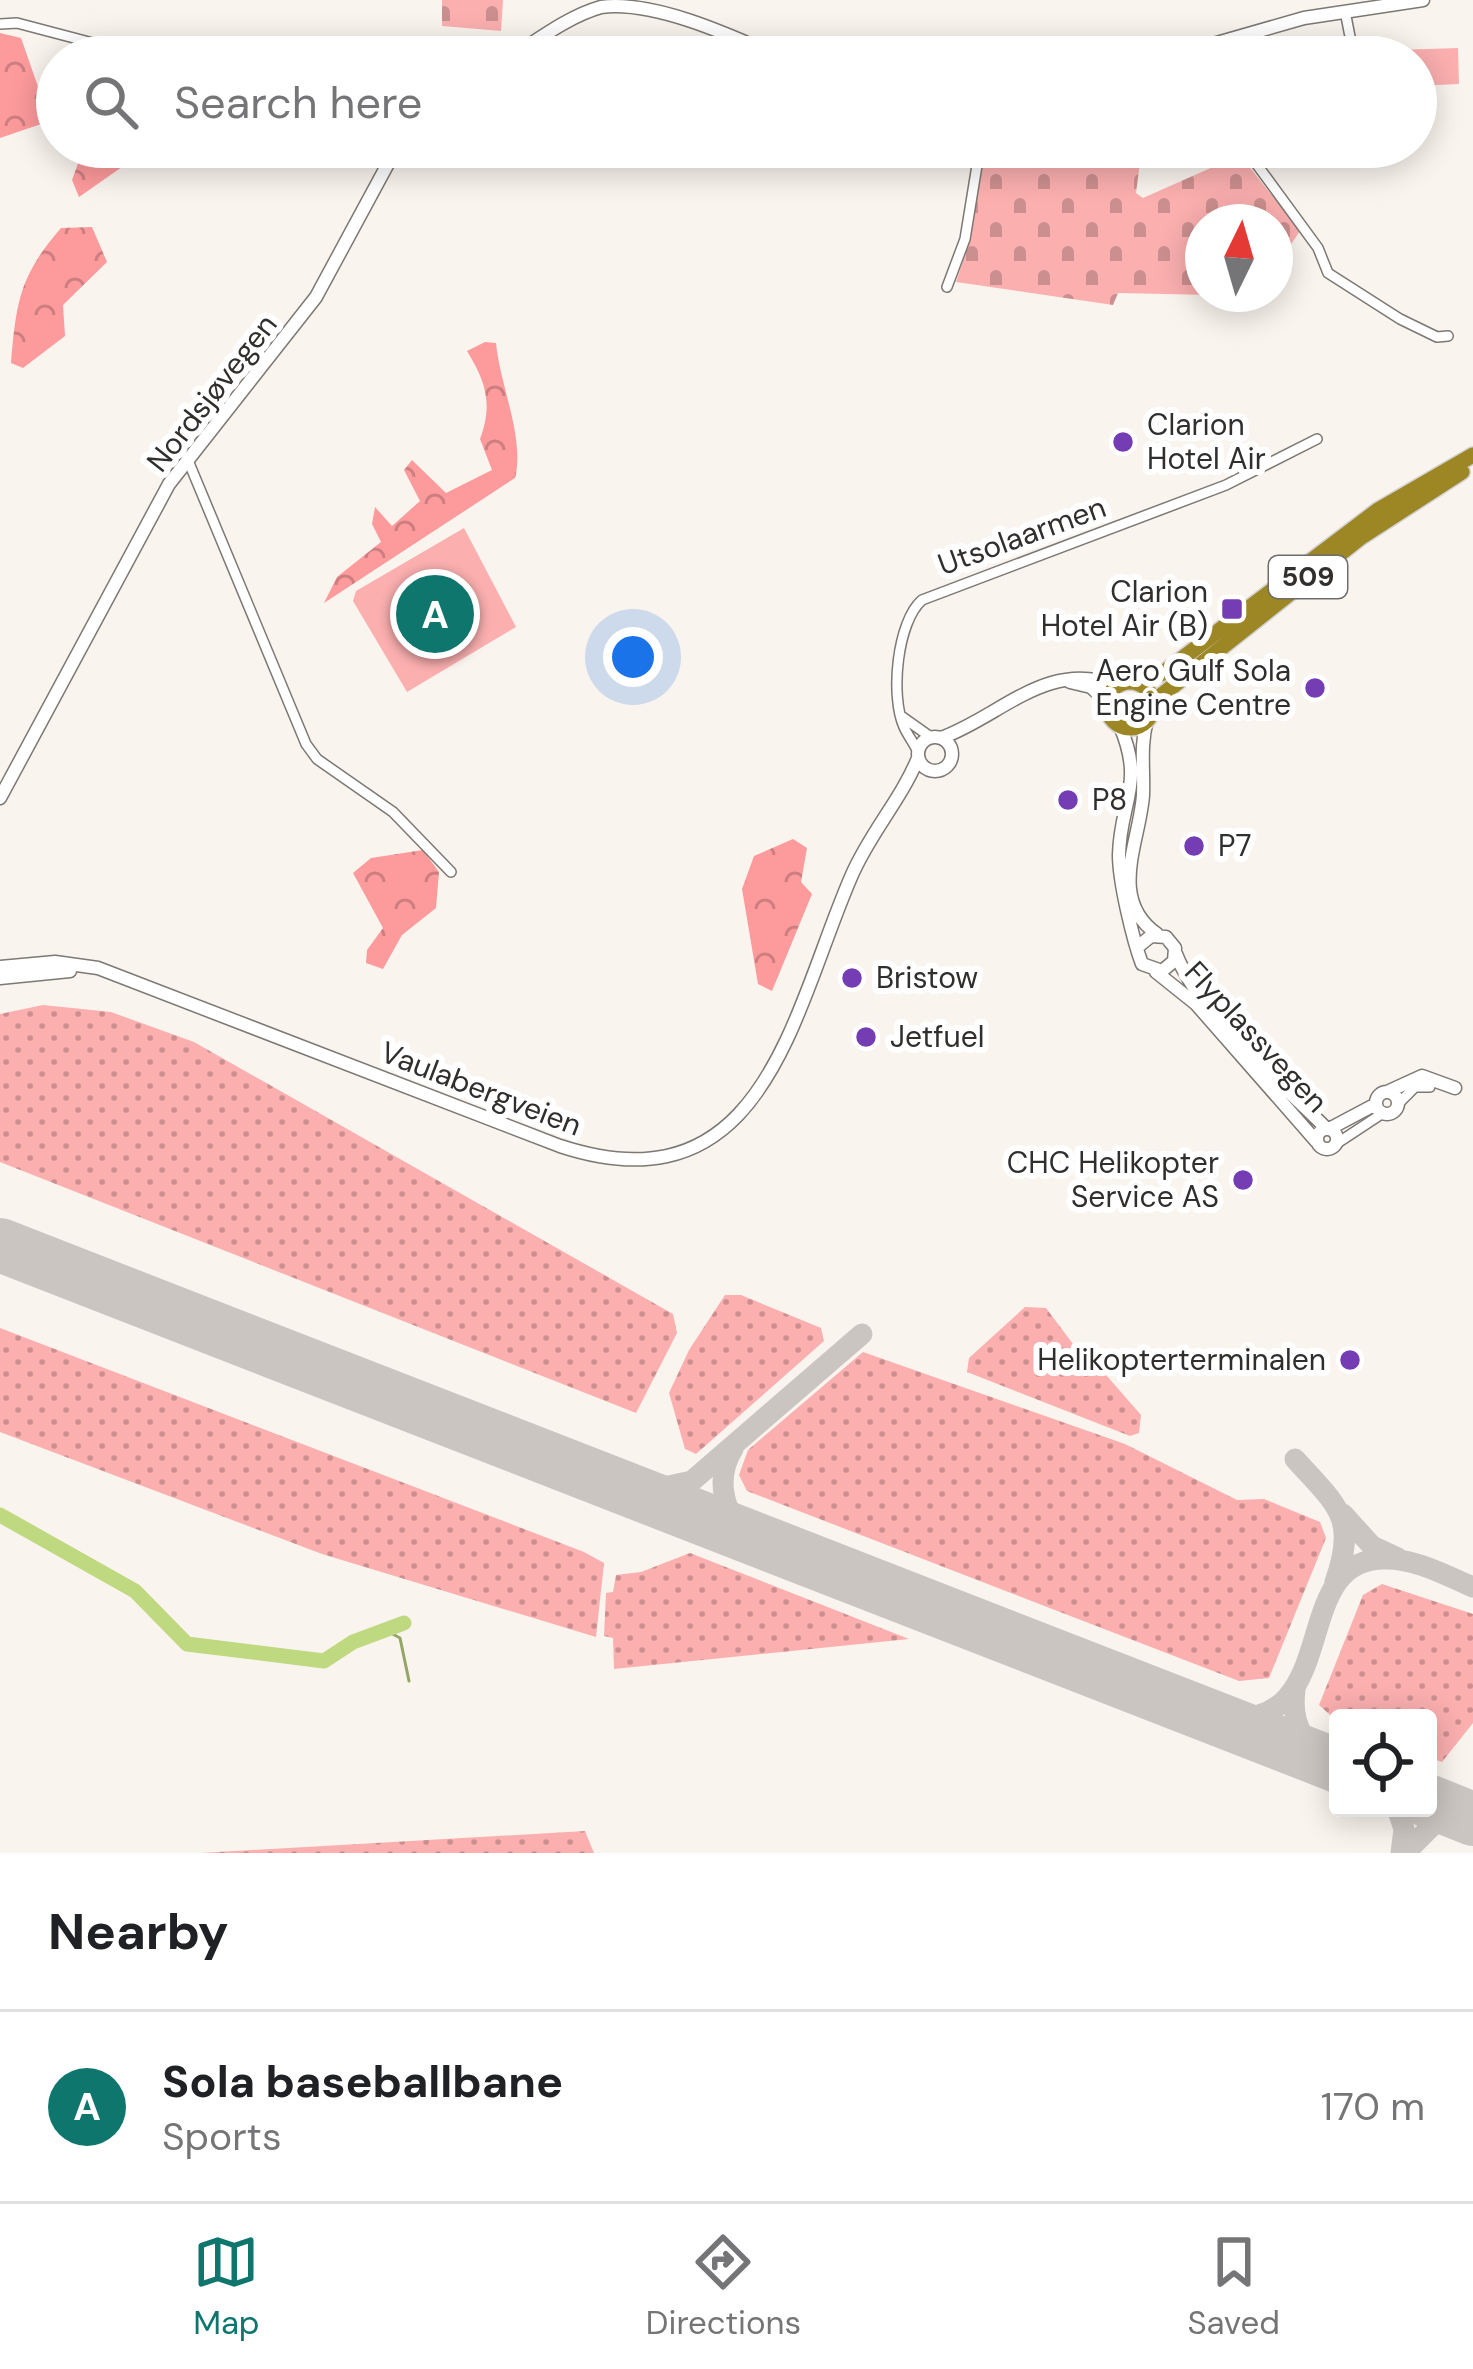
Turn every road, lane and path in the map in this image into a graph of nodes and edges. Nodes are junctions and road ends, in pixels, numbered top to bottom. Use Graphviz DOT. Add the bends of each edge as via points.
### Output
graph roads {
  1 [pos="1423,0"];
  2 [pos="609,2"];
  3 [pos="1345,10"];
  4 [pos="0,24"];
  5 [pos="68,36"];
  6 [pos="548,36"];
  7 [pos="727,36"];
  8 [pos="1248,36"];
  9 [pos="1350,36"];
  10 [pos="386,168"];
  11 [pos="977,168"];
  12 [pos="1259,168"];
  13 [pos="947,287"];
  14 [pos="1448,336"];
  15 [pos="1318,439"];
  16 [pos="1473,455"];
  17 [pos="187,457"];
  18 [pos="1473,466"];
  19 [pos="1057,681"];
  20 [pos="1135,682"];
  21 [pos="1116,686"];
  22 [pos="1107,702"];
  23 [pos="1153,702"];
  24 [pos="902,716"];
  25 [pos="1147,720"];
  26 [pos="1120,726"];
  27 [pos="966,729"];
  28 [pos="936,738"];
  29 [pos="952,754"];
  30 [pos="918,755"];
  31 [pos="936,772"];
  32 [pos="908,784"];
  33 [pos="0,798"];
  34 [pos="451,872"];
  35 [pos="1158,934"];
  36 [pos="1140,945"];
  37 [pos="1176,953"];
  38 [pos="0,967"];
  39 [pos="1155,971"];
  40 [pos="0,978"];
  41 [pos="124,978"];
  42 [pos="1430,1087"];
  43 [pos="1456,1088"];
  44 [pos="1387,1092"];
  45 [pos="1398,1105"];
  46 [pos="1379,1108"];
  47 [pos="1328,1129"];
  48 [pos="1316,1141"];
  49 [pos="1336,1144"];
  1 -- 3 [label="street"];
  2 -- 6 [label="street"];
  2 -- 7 [label="street" via="668,12"];
  3 -- 8 [label="street"];
  3 -- 9 [label="street"];
  4 -- 5 [label="street"];
  10 -- 17 [label="street, Nordsjøvegen" via="316,297"];
  11 -- 13 [label="street"];
  12 -- 14 [label="street" via="1328,273 1400,320"];
  15 -- 24 [label="street, Utsolaarmen" via="1226,485 922,600 905,624"];
  16 -- 20 [label="highway, 509" via="1378,510 1162,673"];
  17 -- 33 [label="street, Nordsjøvegen"];
  17 -- 34 [label="street" via="306,744 393,812"];
  18 -- 23 [label="highway, 509" via="1360,538"];
  19 -- 21 [label="street" via="1078,676"];
  19 -- 22 [label="street" via="1091,687"];
  19 -- 27 [label="street"];
  20 -- 21 [label="highway, 509"];
  20 -- 23 [label="highway"];
  21 -- 22 [label="highway"];
  22 -- 26 [label="highway"];
  23 -- 25 [label="highway"];
  24 -- 28 [label="street"];
  24 -- 30 [label="street, Utsolaarmen"];
  25 -- 26 [label="highway"];
  25 -- 35 [label="street" via="1143,798 1128,855 1139,915"];
  26 -- 36 [label="street" via="1133,778 1121,878"];
  27 -- 28 [label="street"];
  27 -- 29 [label="street"];
  28 -- 29 [label="street"];
  28 -- 30 [label="street"];
  29 -- 31 [label="street"];
  30 -- 31 [label="street"];
  30 -- 32 [label="street, Vaulabergveien"];
  31 -- 32 [label="street"];
  32 -- 41 [label="street, Vaulabergveien" via="857,862 765,1086 724,1130 664,1156 574,1151"];
  35 -- 36 [label="street"];
  35 -- 37 [label="street"];
  36 -- 39 [label="street" via="1142,964"];
  37 -- 39 [label="street" via="1169,967"];
  37 -- 47 [label="street, Flyplassvegen" via="1204,998"];
  38 -- 41 [label="street, Vaulabergveien" via="56,962"];
  39 -- 48 [label="street, Flyplassvegen" via="1196,1004"];
  40 -- 41 [label="street, Vaulabergveien" via="57,971"];
  42 -- 45 [label="street" via="1415,1088"];
  43 -- 44 [label="street" via="1422,1076"];
  44 -- 45 [label="street"];
  44 -- 46 [label="street, Flyplassvegen"];
  45 -- 46 [label="street, Flyplassvegen"];
  46 -- 47 [label="street, Flyplassvegen"];
  46 -- 49 [label="street"];
  47 -- 48 [label="street, Flyplassvegen"];
  47 -- 49 [label="street, Flyplassvegen"];
  48 -- 49 [label="street, Flyplassvegen" via="1323,1149"];
}
